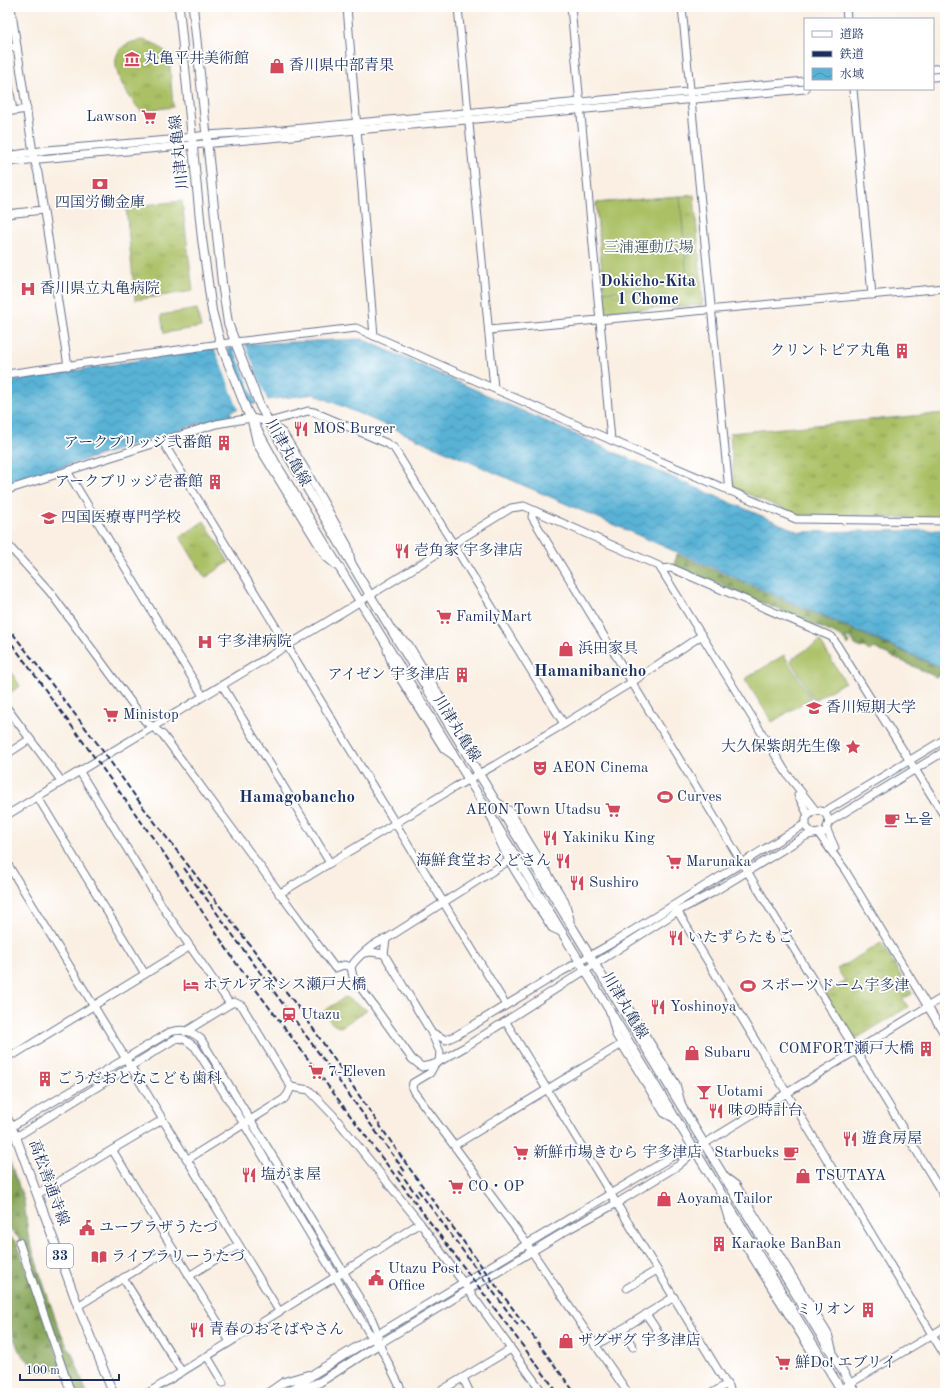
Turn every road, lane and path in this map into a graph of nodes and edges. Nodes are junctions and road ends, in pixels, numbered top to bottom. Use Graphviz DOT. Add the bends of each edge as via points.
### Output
graph roads {
  1 [pos="179,7"];
  2 [pos="193,7"];
  3 [pos="347,7"];
  4 [pos="458,7"];
  5 [pos="571,7"];
  6 [pos="682,7"];
  7 [pos="846,7"];
  8 [pos="10,12"];
  9 [pos="847,18"];
  10 [pos="17,47"];
  11 [pos="7,48"];
  12 [pos="945,68"];
  13 [pos="934,69"];
  14 [pos="7,74"];
  15 [pos="945,76"];
  16 [pos="934,77"];
  17 [pos="804,81"];
  18 [pos="804,89"];
  19 [pos="853,90"];
  20 [pos="691,96"];
  21 [pos="579,102"];
  22 [pos="27,109"];
  23 [pos="580,110"];
  24 [pos="468,117"];
  25 [pos="357,126"];
  26 [pos="206,135"];
  27 [pos="192,141"];
  28 [pos="208,144"];
  29 [pos="7,156"];
  30 [pos="33,156"];
  31 [pos="7,162"];
  32 [pos="43,210"];
  33 [pos="7,214"];
  34 [pos="945,288"];
  35 [pos="872,294"];
  36 [pos="711,309"];
  37 [pos="599,319"];
  38 [pos="489,330"];
  39 [pos="374,336"];
  40 [pos="236,344"];
  41 [pos="222,346"];
  42 [pos="68,366"];
  43 [pos="7,374"];
  44 [pos="494,388"];
  45 [pos="249,415"];
  46 [pos="269,422"];
  47 [pos="611,440"];
  48 [pos="163,442"];
  49 [pos="67,471"];
  50 [pos="7,490"];
  51 [pos="729,491"];
  52 [pos="533,511"];
  53 [pos="945,521"];
  54 [pos="7,544"];
  55 [pos="453,545"];
  56 [pos="662,569"];
  57 [pos="370,595"];
  58 [pos="361,601"];
  59 [pos="702,635"];
  60 [pos="286,645"];
  61 [pos="632,682"];
  62 [pos="222,685"];
  63 [pos="203,696"];
  64 [pos="7,708"];
  65 [pos="564,724"];
  66 [pos="152,726"];
  67 [pos="30,739"];
  68 [pos="945,739"];
  69 [pos="945,752"];
  70 [pos="7,754"];
  71 [pos="910,761"];
  72 [pos="916,769"];
  73 [pos="80,772"];
  74 [pos="480,774"];
  75 [pos="787,774"];
  76 [pos="470,779"];
  77 [pos="62,782"];
  78 [pos="37,796"];
  79 [pos="816,810"];
  80 [pos="824,812"];
  81 [pos="7,814"];
  82 [pos="491,814"];
  83 [pos="808,815"];
  84 [pos="945,817"];
  85 [pos="829,822"];
  86 [pos="396,823"];
  87 [pos="805,824"];
  88 [pos="827,830"];
  89 [pos="816,834"];
  90 [pos="510,860"];
  91 [pos="7,863"];
  92 [pos="330,863"];
  93 [pos="742,864"];
  94 [pos="845,870"];
  95 [pos="747,872"];
  96 [pos="279,894"];
  97 [pos="444,902"];
  98 [pos="676,908"];
  99 [pos="563,933"];
  100 [pos="386,939"];
  101 [pos="189,947"];
  102 [pos="365,953"];
  103 [pos="384,954"];
  104 [pos="590,955"];
  105 [pos="580,961"];
  106 [pos="595,964"];
  107 [pos="351,967"];
  108 [pos="586,971"];
  109 [pos="145,974"];
  110 [pos="945,996"];
  111 [pos="230,1004"];
  112 [pos="506,1005"];
  113 [pos="93,1006"];
  114 [pos="928,1006"];
  115 [pos="610,1010"];
  116 [pos="506,1022"];
  117 [pos="186,1030"];
  118 [pos="430,1032"];
  119 [pos="945,1035"];
  120 [pos="182,1038"];
  121 [pos="622,1044"];
  122 [pos="7,1048"];
  123 [pos="856,1051"];
  124 [pos="126,1058"];
  125 [pos="437,1062"];
  126 [pos="130,1066"];
  127 [pos="291,1087"];
  128 [pos="546,1088"];
  129 [pos="786,1093"];
  130 [pos="162,1120"];
  131 [pos="250,1120"];
  132 [pos="677,1120"];
  133 [pos="9,1124"];
  134 [pos="244,1124"];
  135 [pos="16,1137"];
  136 [pos="704,1144"];
  137 [pos="455,1145"];
  138 [pos="113,1150"];
  139 [pos="695,1150"];
  140 [pos="188,1159"];
  141 [pos="38,1194"];
  142 [pos="611,1194"];
  143 [pos="945,1198"];
  144 [pos="617,1203"];
  145 [pos="420,1222"];
  146 [pos="19,1242"];
  147 [pos="527,1244"];
  148 [pos="239,1245"];
  149 [pos="172,1248"];
  150 [pos="532,1252"];
  151 [pos="657,1270"];
  152 [pos="343,1272"];
  153 [pos="189,1276"];
  154 [pos="335,1277"];
  155 [pos="123,1278"];
  156 [pos="464,1282"];
  157 [pos="627,1288"];
  158 [pos="468,1289"];
  159 [pos="674,1297"];
  160 [pos="78,1306"];
  161 [pos="279,1310"];
  162 [pos="646,1314"];
  163 [pos="945,1327"];
  164 [pos="622,1329"];
  165 [pos="658,1332"];
  166 [pos="932,1335"];
  167 [pos="375,1336"];
  168 [pos="230,1342"];
  169 [pos="378,1344"];
  170 [pos="595,1346"];
  171 [pos="633,1347"];
  172 [pos="511,1349"];
  173 [pos="207,1356"];
  174 [pos="945,1356"];
  175 [pos="182,1372"];
  176 [pos="314,1373"];
  177 [pos="463,1378"];
  178 [pos="320,1382"];
  179 [pos="223,1383"];
  180 [pos="727,1384"];
  181 [pos="851,1384"];
  182 [pos="840,1392"];
  183 [pos="71,1393"];
  184 [pos="113,1393"];
  185 [pos="148,1393"];
  186 [pos="268,1393"];
  187 [pos="288,1393"];
  188 [pos="294,1393"];
  189 [pos="307,1393"];
  190 [pos="403,1393"];
  191 [pos="437,1393"];
  192 [pos="470,1393"];
  193 [pos="543,1393"];
  194 [pos="628,1393"];
  195 [pos="712,1393"];
  196 [pos="732,1393"];
  197 [pos="856,1393"];
  1 -- 27 [label="main road, 川津丸亀線"];
  2 -- 26 [label="main road, 川津丸亀線"];
  3 -- 25 [label="street"];
  4 -- 24 [label="street"];
  5 -- 21 [label="street"];
  6 -- 20 [label="street"];
  7 -- 9 [label="street"];
  8 -- 10 [label="street"];
  10 -- 11 [label="street"];
  10 -- 22 [label="street"];
  12 -- 13 [label="street"];
  14 -- 22 [label="street" via="13,111"];
  15 -- 16 [label="street"];
  17 -- 20 [label="street"];
  18 -- 20 [label="street"];
  19 -- 35 [label="street"];
  20 -- 21 [label="street"];
  20 -- 23 [label="street"];
  20 -- 36 [label="street"];
  21 -- 23 [label="street"];
  21 -- 24 [label="street"];
  22 -- 30 [label="street"];
  23 -- 24 [label="street"];
  23 -- 37 [label="street"];
  24 -- 25 [label="street"];
  24 -- 38 [label="street"];
  25 -- 26 [label="street"];
  25 -- 28 [label="street"];
  25 -- 39 [label="street"];
  26 -- 27 [label="street"];
  26 -- 28 [label="main road, 川津丸亀線"];
  27 -- 28 [label="street"];
  27 -- 30 [label="street"];
  27 -- 41 [label="main road, 川津丸亀線" via="206,276"];
  28 -- 40 [label="main road, 川津丸亀線" via="222,283 228,323"];
  29 -- 30 [label="street"];
  30 -- 31 [label="street"];
  30 -- 32 [label="street"];
  32 -- 33 [label="street"];
  32 -- 42 [label="street"];
  34 -- 35 [label="street"];
  35 -- 36 [label="street"];
  36 -- 37 [label="street"];
  36 -- 51 [label="street"];
  37 -- 38 [label="street"];
  37 -- 47 [label="street"];
  38 -- 44 [label="street"];
  39 -- 40 [label="street" via="356,328"];
  39 -- 44 [label="street"];
  40 -- 41 [label="street"];
  40 -- 46 [label="main road, 川津丸亀線" via="260,406"];
  41 -- 42 [label="street"];
  41 -- 45 [label="main road, 川津丸亀線"];
  42 -- 43 [label="street"];
  44 -- 47 [label="street"];
  45 -- 46 [label="street"];
  45 -- 48 [label="street"];
  45 -- 58 [label="main road, 川津丸亀線"];
  46 -- 55 [label="street" via="311,411 390,444"];
  46 -- 57 [label="main road, 川津丸亀線"];
  47 -- 51 [label="street"];
  48 -- 49 [label="street"];
  48 -- 60 [label="street"];
  49 -- 50 [label="street"];
  49 -- 63 [label="street"];
  51 -- 53 [label="street" via="796,519"];
  52 -- 55 [label="street" via="524,506 511,508"];
  52 -- 56 [label="street"];
  52 -- 61 [label="street" via="532,517"];
  54 -- 66 [label="street" via="50,592"];
  55 -- 57 [label="street"];
  55 -- 65 [label="street"];
  56 -- 59 [label="street"];
  56 -- 71 [label="street" via="671,568 683,572 832,637"];
  57 -- 58 [label="street"];
  57 -- 74 [label="main road, 川津丸亀線"];
  58 -- 60 [label="street"];
  58 -- 76 [label="main road, 川津丸亀線"];
  59 -- 61 [label="street"];
  59 -- 75 [label="street"];
  60 -- 62 [label="street"];
  60 -- 86 [label="street"];
  61 -- 65 [label="street"];
  61 -- 93 [label="street"];
  62 -- 63 [label="street"];
  62 -- 92 [label="street"];
  63 -- 66 [label="street"];
  64 -- 67 [label="street"];
  65 -- 74 [label="street"];
  66 -- 73 [label="street"];
  66 -- 96 [label="street" via="163,735"];
  67 -- 70 [label="street"];
  67 -- 77 [label="street"];
  68 -- 71 [label="street"];
  69 -- 72 [label="street"];
  71 -- 72 [label="street"];
  71 -- 80 [label="street"];
  72 -- 84 [label="street"];
  72 -- 85 [label="street"];
  73 -- 77 [label="street"];
  73 -- 101 [label="street"];
  74 -- 76 [label="street"];
  74 -- 104 [label="main road, 川津丸亀線"];
  75 -- 79 [label="street"];
  75 -- 83 [label="street"];
  76 -- 82 [label="main road, 川津丸亀線"];
  76 -- 86 [label="street"];
  77 -- 78 [label="street"];
  78 -- 81 [label="street"];
  78 -- 109 [label="street"];
  79 -- 80 [label="street"];
  79 -- 83 [label="street"];
  80 -- 85 [label="street"];
  82 -- 90 [label="street" via="495,833"];
  82 -- 99 [label="main road, 川津丸亀線"];
  83 -- 87 [label="street"];
  85 -- 88 [label="street"];
  86 -- 92 [label="street"];
  86 -- 97 [label="street"];
  87 -- 89 [label="street" via="808,830"];
  87 -- 93 [label="street"];
  88 -- 89 [label="street"];
  88 -- 94 [label="street"];
  89 -- 94 [label="street"];
  89 -- 95 [label="street" via="802,838"];
  90 -- 97 [label="street"];
  90 -- 99 [label="street" via="552,928"];
  91 -- 113 [label="street"];
  92 -- 96 [label="street"];
  93 -- 95 [label="street"];
  93 -- 98 [label="street"];
  94 -- 114 [label="street"];
  95 -- 98 [label="street" via="712,893"];
  95 -- 123 [label="street"];
  96 -- 107 [label="street" via="335,968 344,965"];
  97 -- 100 [label="street"];
  97 -- 112 [label="street"];
  98 -- 104 [label="street"];
  98 -- 106 [label="street"];
  98 -- 129 [label="street"];
  99 -- 105 [label="main road, 川津丸亀線"];
  100 -- 102 [label="street" via="370,947"];
  100 -- 103 [label="street"];
  101 -- 109 [label="street"];
  101 -- 111 [label="street"];
  102 -- 103 [label="street"];
  102 -- 107 [label="street" via="354,960"];
  103 -- 118 [label="street"];
  104 -- 105 [label="street"];
  104 -- 106 [label="main road, 川津丸亀線"];
  105 -- 108 [label="main road, 川津丸亀線"];
  105 -- 112 [label="street"];
  106 -- 108 [label="street"];
  106 -- 136 [label="main road, 川津丸亀線"];
  107 -- 125 [label="street" via="353,977 412,1059 422,1067"];
  108 -- 115 [label="main road, 川津丸亀線"];
  108 -- 116 [label="street"];
  109 -- 113 [label="street"];
  110 -- 114 [label="street"];
  111 -- 117 [label="street"];
  111 -- 127 [label="street" via="234,1002 242,1006"];
  112 -- 118 [label="street" via="446,1040"];
  113 -- 122 [label="street" via="15,1054 10,1053"];
  113 -- 124 [label="street"];
  114 -- 119 [label="street"];
  114 -- 123 [label="street"];
  115 -- 121 [label="street" via="616,1035"];
  115 -- 132 [label="main road, 川津丸亀線"];
  116 -- 125 [label="street"];
  116 -- 128 [label="street"];
  117 -- 120 [label="street"];
  117 -- 124 [label="street" via="170,1032"];
  117 -- 131 [label="street" via="201,1040"];
  118 -- 125 [label="street" via="440,1052"];
  120 -- 126 [label="street" via="175,1039"];
  120 -- 134 [label="street" via="194,1047"];
  121 -- 128 [label="street"];
  121 -- 132 [label="street" via="664,1113"];
  123 -- 129 [label="street"];
  123 -- 143 [label="street"];
  124 -- 126 [label="street"];
  124 -- 133 [label="street"];
  125 -- 137 [label="street" via="430,1073 414,1083 412,1088"];
  126 -- 130 [label="street"];
  126 -- 135 [label="street"];
  127 -- 131 [label="street" via="286,1097"];
  127 -- 145 [label="street" via="313,1093"];
  128 -- 137 [label="street"];
  128 -- 142 [label="street"];
  129 -- 136 [label="street"];
  129 -- 166 [label="street"];
  130 -- 138 [label="street"];
  130 -- 140 [label="street"];
  131 -- 134 [label="street"];
  131 -- 152 [label="street"];
  132 -- 139 [label="main road, 川津丸亀線"];
  133 -- 135 [label="main road, 高松善通寺線 / 33"];
  134 -- 140 [label="street"];
  134 -- 154 [label="street"];
  135 -- 141 [label="main road, 高松善通寺線 / 33"];
  136 -- 139 [label="street"];
  136 -- 181 [label="main road, 川津丸亀線"];
  137 -- 147 [label="street"];
  138 -- 141 [label="street"];
  138 -- 149 [label="street"];
  139 -- 142 [label="street" via="673,1156"];
  139 -- 144 [label="street" via="679,1165"];
  139 -- 182 [label="main road, 川津丸亀線" via="827,1366"];
  140 -- 148 [label="street"];
  141 -- 160 [label="main road, 高松善通寺線 / 33"];
  142 -- 144 [label="street"];
  142 -- 147 [label="street"];
  144 -- 150 [label="street" via="568,1228"];
  144 -- 151 [label="street"];
  145 -- 152 [label="street"];
  145 -- 156 [label="street"];
  146 -- 183 [label="street"];
  147 -- 150 [label="street"];
  147 -- 156 [label="street"];
  148 -- 153 [label="street"];
  148 -- 161 [label="street"];
  149 -- 153 [label="street"];
  149 -- 155 [label="street"];
  150 -- 158 [label="street"];
  150 -- 170 [label="street"];
  151 -- 157 [label="street"];
  151 -- 159 [label="street"];
  152 -- 154 [label="street"];
  152 -- 167 [label="street" via="370,1317"];
  153 -- 168 [label="street"];
  154 -- 161 [label="street"];
  154 -- 167 [label="street"];
  155 -- 160 [label="street"];
  155 -- 175 [label="street"];
  156 -- 158 [label="street"];
  156 -- 167 [label="street"];
  158 -- 169 [label="street"];
  158 -- 172 [label="street"];
  159 -- 162 [label="street"];
  159 -- 180 [label="street"];
  160 -- 184 [label="main road, 高松善通寺線 / 33"];
  161 -- 168 [label="street"];
  162 -- 164 [label="street"];
  162 -- 165 [label="street"];
  163 -- 166 [label="street"];
  164 -- 170 [label="street"];
  164 -- 171 [label="street"];
  166 -- 174 [label="street"];
  166 -- 181 [label="street"];
  167 -- 169 [label="street"];
  167 -- 176 [label="main road"];
  168 -- 173 [label="street"];
  169 -- 178 [label="main road"];
  169 -- 190 [label="street"];
  170 -- 194 [label="street"];
  172 -- 177 [label="street"];
  172 -- 193 [label="street"];
  173 -- 175 [label="street"];
  173 -- 179 [label="street"];
  175 -- 185 [label="street"];
  176 -- 186 [label="main road" via="284,1382"];
  176 -- 187 [label="main road"];
  177 -- 191 [label="street"];
  177 -- 192 [label="street"];
  178 -- 188 [label="main road"];
  178 -- 189 [label="main road"];
  180 -- 195 [label="street"];
  180 -- 196 [label="street"];
  181 -- 182 [label="street"];
  181 -- 197 [label="main road, 川津丸亀線"];
}
